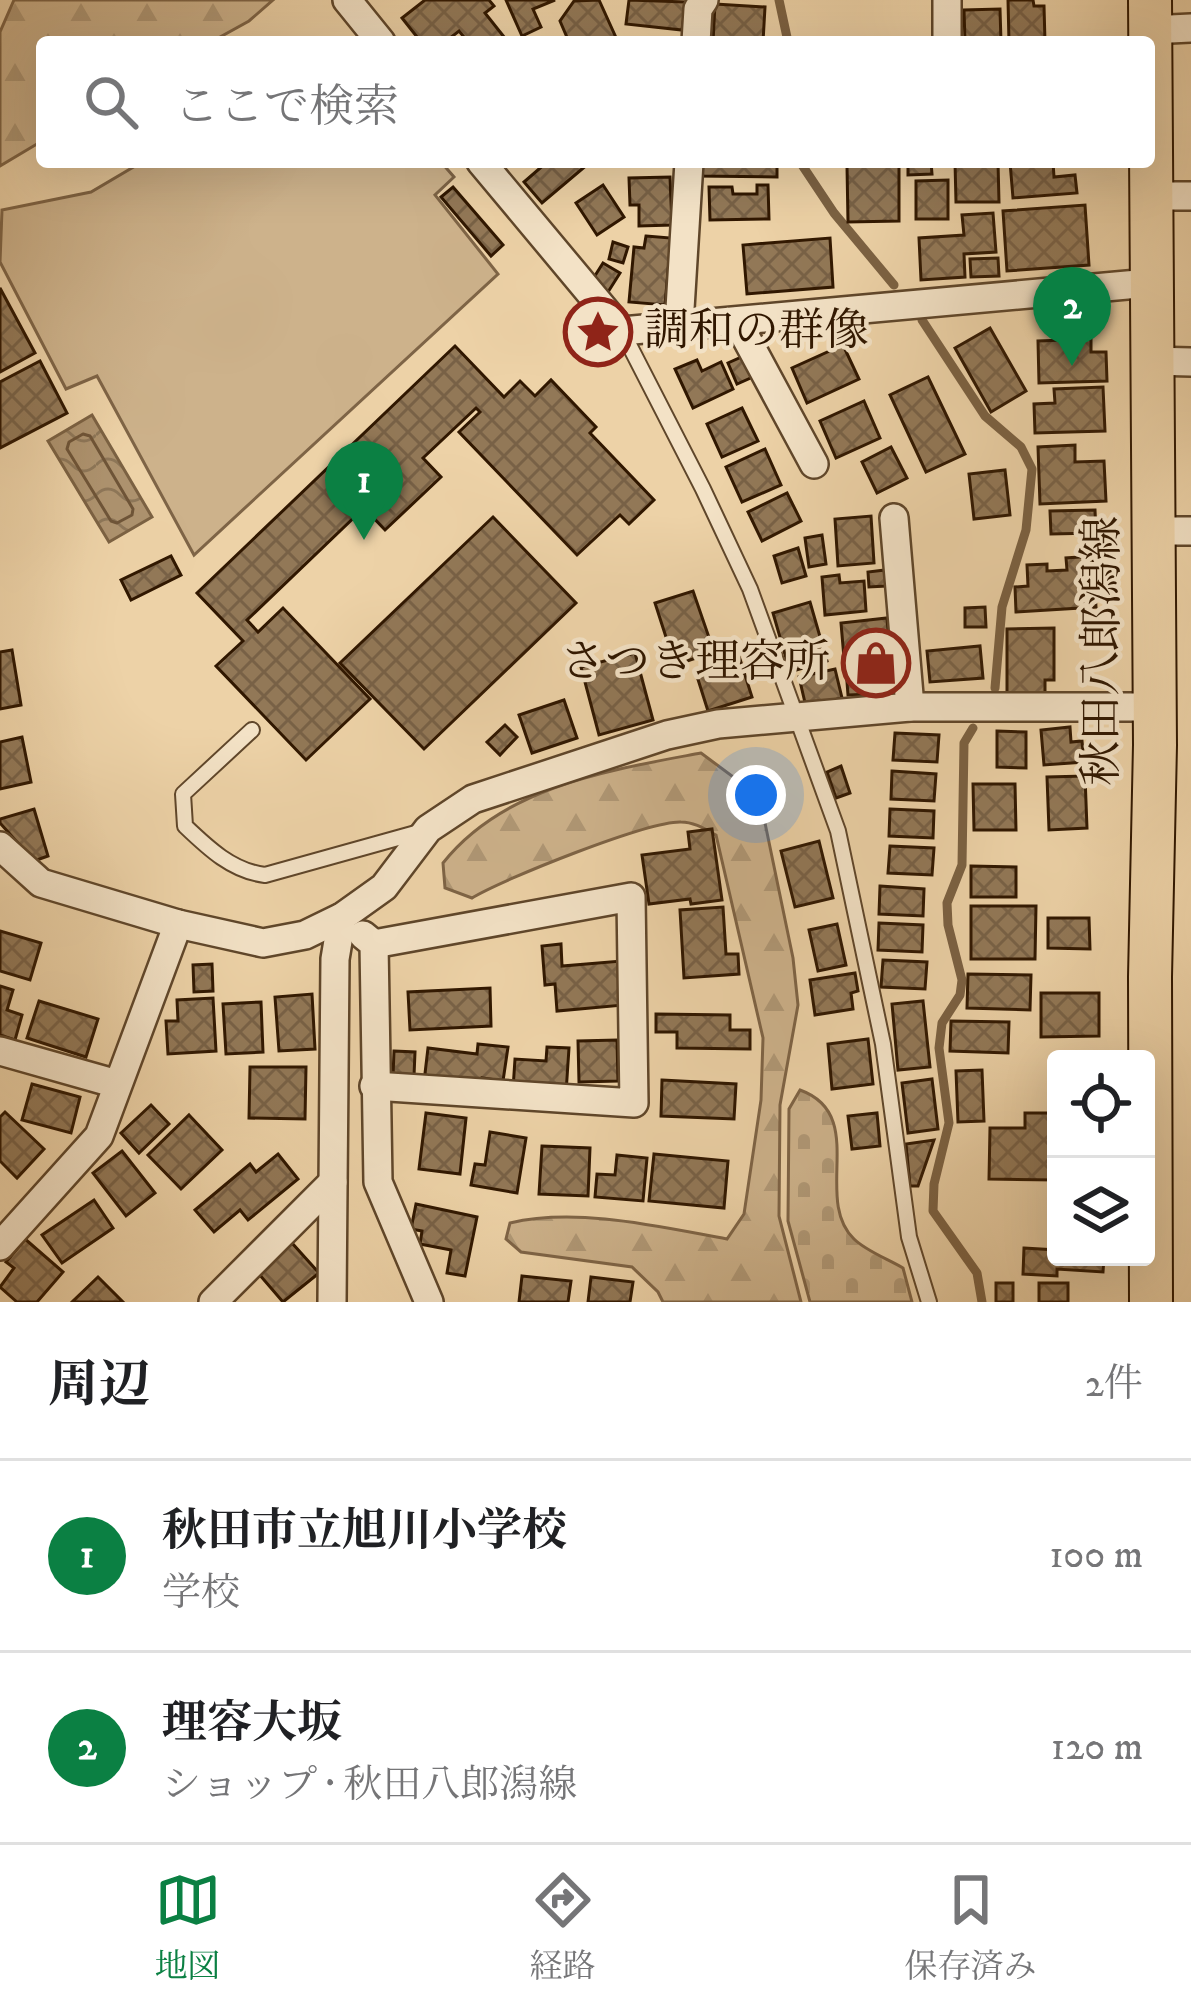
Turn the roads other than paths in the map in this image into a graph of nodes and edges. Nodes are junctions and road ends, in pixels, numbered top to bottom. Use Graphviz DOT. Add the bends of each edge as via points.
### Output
graph roads {
  1 [pos="347,0"];
  2 [pos="704,0"];
  3 [pos="947,0"];
  4 [pos="1164,19"];
  5 [pos="376,36"];
  6 [pos="696,36"];
  7 [pos="946,36"];
  8 [pos="1155,125"];
  9 [pos="487,168"];
  10 [pos="689,168"];
  11 [pos="1151,168"];
  12 [pos="1149,196"];
  13 [pos="1191,196"];
  14 [pos="1149,283"];
  15 [pos="737,321"];
  16 [pos="679,326"];
  17 [pos="622,332"];
  18 [pos="1171,362"];
  19 [pos="814,464"];
  20 [pos="894,518"];
  21 [pos="1172,531"];
  22 [pos="910,707"];
  23 [pos="1154,707"];
  24 [pos="794,716"];
  25 [pos="252,730"];
  26 [pos="428,830"];
  27 [pos="0,846"];
  28 [pos="342,917"];
  29 [pos="178,924"];
  30 [pos="374,944"];
  31 [pos="0,1051"];
  32 [pos="117,1084"];
  33 [pos="374,1086"];
  34 [pos="332,1182"];
  35 [pos="0,1246"];
  36 [pos="213,1302"];
  37 [pos="332,1302"];
  38 [pos="429,1302"];
  39 [pos="929,1302"];
  40 [pos="1151,1302"];
  1 -- 5 [label="street"];
  2 -- 6 [label="street"];
  3 -- 7 [label="street"];
  4 -- 8 [label="main road, 秋田八郎潟線"];
  9 -- 17 [label="street"];
  10 -- 16 [label="street"];
  11 -- 12 [label="main road, 秋田八郎潟線"];
  12 -- 13 [label="street"];
  12 -- 14 [label="main road, 秋田八郎潟線"];
  14 -- 15 [label="street"];
  14 -- 18 [label="main road, 秋田八郎潟線"];
  15 -- 16 [label="street"];
  15 -- 19 [label="street"];
  16 -- 17 [label="street"];
  17 -- 24 [label="lane" via="750,590"];
  18 -- 21 [label="main road, 秋田八郎潟線"];
  20 -- 22 [label="street"];
  21 -- 23 [label="main road, 秋田八郎潟線"];
  22 -- 23 [label="street"];
  22 -- 24 [label="street"];
  23 -- 40 [label="main road, 秋田八郎潟線"];
  24 -- 26 [label="street" via="667,735 473,800"];
  24 -- 39 [label="lane" via="838,831 883,1044 909,1238"];
  25 -- 26 [label="lane" via="182,794 185,826 245,873 265,875"];
  26 -- 28 [label="street" via="383,887"];
  27 -- 29 [label="street" via="41,883"];
  28 -- 29 [label="street" via="263,943"];
  28 -- 30 [label="street"];
  28 -- 34 [label="street"];
  29 -- 32 [label="street"];
  30 -- 33 [label="street"];
  30 -- 33 [label="street" via="631,897 634,1103"];
  31 -- 32 [label="street"];
  32 -- 35 [label="street" via="99,1136"];
  33 -- 38 [label="street" via="378,1182"];
  34 -- 36 [label="street"];
  34 -- 37 [label="street"];
}
